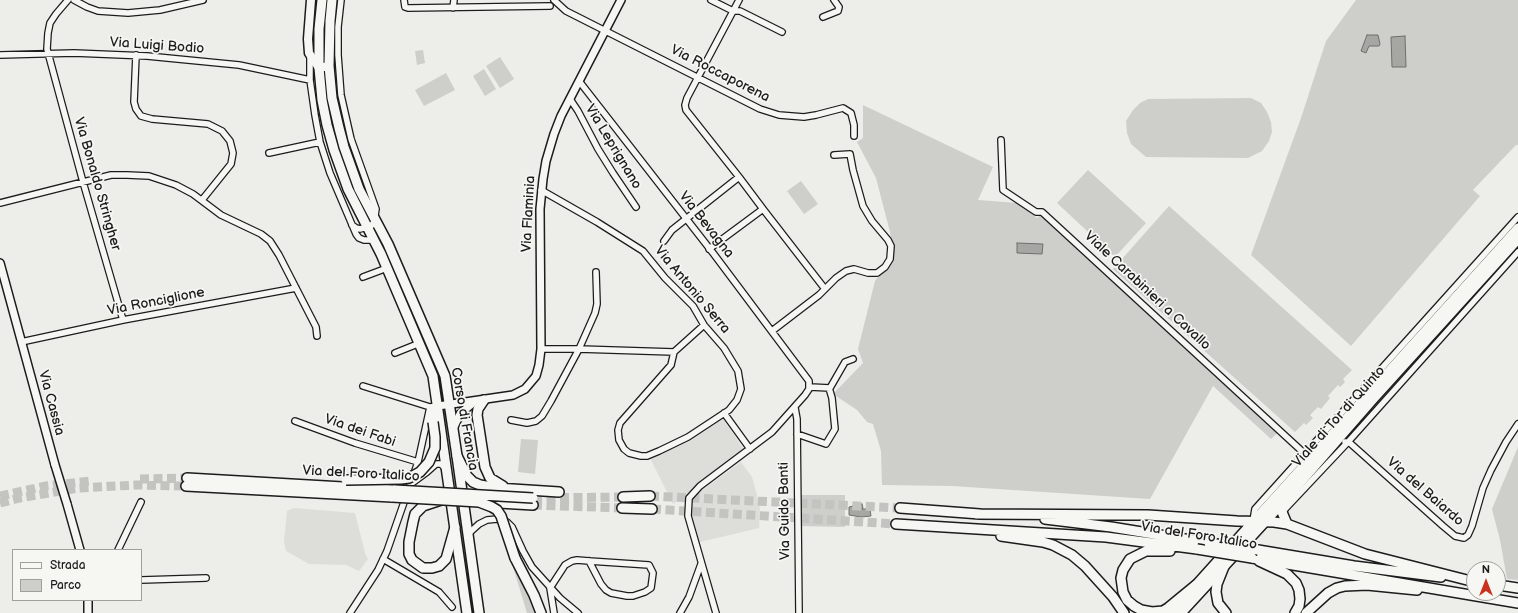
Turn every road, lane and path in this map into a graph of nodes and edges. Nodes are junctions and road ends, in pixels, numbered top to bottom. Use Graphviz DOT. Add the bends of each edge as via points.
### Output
graph roads {
  1 [pos="68,0"];
  2 [pos="74,0"];
  3 [pos="203,0"];
  4 [pos="311,0"];
  5 [pos="322,0"];
  6 [pos="332,0"];
  7 [pos="341,0"];
  8 [pos="404,0"];
  9 [pos="454,0"];
  10 [pos="459,0"];
  11 [pos="554,0"];
  12 [pos="621,0"];
  13 [pos="711,0"];
  14 [pos="739,0"];
  15 [pos="834,0"];
  16 [pos="550,6"];
  17 [pos="456,8"];
  18 [pos="733,11"];
  19 [pos="823,17"];
  20 [pos="606,30"];
  21 [pos="782,32"];
  22 [pos="48,53"];
  23 [pos="0,54"];
  24 [pos="136,55"];
  25 [pos="338,55"];
  26 [pos="310,56"];
  27 [pos="329,66"];
  28 [pos="319,68"];
  29 [pos="698,77"];
  30 [pos="310,80"];
  31 [pos="579,81"];
  32 [pos="331,90"];
  33 [pos="321,93"];
  34 [pos="341,95"];
  35 [pos="570,99"];
  36 [pos="315,115"];
  37 [pos="854,136"];
  38 [pos="1001,140"];
  39 [pos="320,142"];
  40 [pos="269,153"];
  41 [pos="834,156"];
  42 [pos="739,177"];
  43 [pos="83,182"];
  44 [pos="541,190"];
  45 [pos="202,200"];
  46 [pos="0,203"];
  47 [pos="636,206"];
  48 [pos="763,209"];
  49 [pos="686,218"];
  50 [pos="375,219"];
  51 [pos="352,225"];
  52 [pos="1517,227"];
  53 [pos="367,228"];
  54 [pos="374,240"];
  55 [pos="664,241"];
  56 [pos="709,248"];
  57 [pos="1518,252"];
  58 [pos="0,263"];
  59 [pos="387,268"];
  60 [pos="596,272"];
  61 [pos="363,277"];
  62 [pos="296,288"];
  63 [pos="825,289"];
  64 [pos="123,320"];
  65 [pos="704,325"];
  66 [pos="1421,325"];
  67 [pos="1431,325"];
  68 [pos="772,331"];
  69 [pos="317,336"];
  70 [pos="21,342"];
  71 [pos="420,343"];
  72 [pos="541,349"];
  73 [pos="579,349"];
  74 [pos="395,352"];
  75 [pos="674,352"];
  76 [pos="853,359"];
  77 [pos="1401,374"];
  78 [pos="363,386"];
  79 [pos="810,387"];
  80 [pos="1390,387"];
  81 [pos="829,388"];
  82 [pos="484,400"];
  83 [pos="474,402"];
  84 [pos="449,404"];
  85 [pos="434,406"];
  86 [pos="795,408"];
  87 [pos="724,413"];
  88 [pos="511,420"];
  89 [pos="295,421"];
  90 [pos="1518,424"];
  91 [pos="453,429"];
  92 [pos="797,434"];
  93 [pos="1320,438"];
  94 [pos="1348,442"];
  95 [pos="1334,443"];
  96 [pos="1320,448"];
  97 [pos="750,449"];
  98 [pos="1305,454"];
  99 [pos="458,456"];
  100 [pos="418,462"];
  101 [pos="447,471"];
  102 [pos="412,483"];
  103 [pos="302,485"];
  104 [pos="510,489"];
  105 [pos="559,492"];
  106 [pos="394,494"];
  107 [pos="1298,494"];
  108 [pos="650,496"];
  109 [pos="623,497"];
  110 [pos="441,500"];
  111 [pos="1285,500"];
  112 [pos="141,502"];
  113 [pos="479,502"];
  114 [pos="622,508"];
  115 [pos="900,508"];
  116 [pos="652,509"];
  117 [pos="1282,512"];
  118 [pos="976,514"];
  119 [pos="1253,521"];
  120 [pos="1266,521"];
  121 [pos="896,524"];
  122 [pos="1287,524"];
  123 [pos="930,526"];
  124 [pos="455,527"];
  125 [pos="468,535"];
  126 [pos="80,549"];
  127 [pos="118,549"];
  128 [pos="1195,549"];
  129 [pos="1255,555"];
  130 [pos="383,559"];
  131 [pos="589,561"];
  132 [pos="701,564"];
  133 [pos="1225,564"];
  134 [pos="206,578"];
  135 [pos="142,580"];
  136 [pos="1466,580"];
  137 [pos="1466,580"];
  138 [pos="1196,585"];
  139 [pos="1506,586"];
  140 [pos="550,588"];
  141 [pos="1518,588"];
  142 [pos="1466,595"];
  143 [pos="1466,595"];
  144 [pos="88,601"];
  145 [pos="1506,601"];
  146 [pos="1518,603"];
  147 [pos="452,607"];
  148 [pos="88,613"];
  149 [pos="350,613"];
  150 [pos="467,613"];
  151 [pos="479,613"];
  152 [pos="541,613"];
  153 [pos="554,613"];
  154 [pos="578,613"];
  155 [pos="680,613"];
  156 [pos="716,613"];
  157 [pos="799,613"];
  158 [pos="1124,613"];
  159 [pos="1171,613"];
  160 [pos="1181,613"];
  161 [pos="1226,613"];
  162 [pos="1295,613"];
  163 [pos="1306,613"];
  1 -- 22 [label="street, Via Bonaldo Stringher" via="50,23"];
  2 -- 3 [label="street" via="95,10 124,13 160,10"];
  4 -- 26 [label="main road, Corso di Francia" via="308,39"];
  5 -- 28 [label="main road, Corso di Francia"];
  6 -- 27 [label="main road, Corso di Francia"];
  7 -- 25 [label="street, Corso di Francia"];
  8 -- 17 [label="street" via="405,7 408,8"];
  9 -- 17 [label="street"];
  10 -- 17 [label="street"];
  11 -- 20 [label="street, Via Roccaporena" via="566,11"];
  12 -- 20 [label="street, Via Flaminia"];
  13 -- 18 [label="street"];
  14 -- 18 [label="street"];
  15 -- 19 [label="street" via="839,10"];
  16 -- 17 [label="street"];
  18 -- 21 [label="street" via="740,11"];
  18 -- 29 [label="street"];
  20 -- 29 [label="street, Via Roccaporena"];
  20 -- 31 [label="street, Via Flaminia"];
  22 -- 23 [label="street, Via Luigi Bodio"];
  22 -- 24 [label="street, Via Luigi Bodio"];
  22 -- 43 [label="street, Via Bonaldo Stringher"];
  24 -- 30 [label="street, Via Luigi Bodio" via="239,65"];
  24 -- 45 [label="street" via="134,102 141,116 208,124 222,131 230,141 233,154 231,164"];
  25 -- 27 [label="street"];
  25 -- 34 [label="street, Corso di Francia"];
  26 -- 28 [label="main road"];
  26 -- 30 [label="street, Corso di Francia"];
  27 -- 28 [label="main road"];
  27 -- 32 [label="main road, Corso di Francia"];
  28 -- 30 [label="street"];
  28 -- 33 [label="main road, Corso di Francia"];
  29 -- 37 [label="street, Via Roccaporena" via="746,103 779,115 810,116 843,108 851,113"];
  29 -- 42 [label="street" via="687,98 685,108"];
  30 -- 36 [label="street, Corso di Francia"];
  31 -- 35 [label="street, Via Flaminia"];
  31 -- 49 [label="street, Via Bevagna"];
  32 -- 33 [label="street"];
  32 -- 34 [label="street" via="336,90"];
  32 -- 50 [label="main road, Corso di Francia" via="344,148 359,189"];
  33 -- 36 [label="street, Corso di Francia"];
  33 -- 53 [label="main road, Corso di Francia" via="338,162"];
  34 -- 50 [label="street, Corso di Francia" via="352,144 375,203"];
  35 -- 44 [label="street, Via Flaminia" via="554,134"];
  35 -- 47 [label="street, Via Leprignano" via="598,149"];
  36 -- 39 [label="street, Corso di Francia"];
  38 -- 98 [label="street, Viale Carabinieri a Cavallo" via="1003,190 1036,212 1042,212"];
  39 -- 40 [label="street"];
  39 -- 51 [label="street, Corso di Francia" via="335,188"];
  41 -- 63 [label="street" via="850,154 863,206 888,240 891,256 885,267 877,273 851,269 836,278"];
  42 -- 48 [label="street"];
  42 -- 49 [label="street"];
  43 -- 45 [label="street" via="111,175 149,176 176,185"];
  43 -- 46 [label="street"];
  43 -- 64 [label="street, Via Bonaldo Stringher"];
  44 -- 65 [label="street, Via Antonio Serra" via="643,251 692,306"];
  44 -- 72 [label="street, Via Flaminia"];
  45 -- 62 [label="street" via="221,215 266,237 279,254"];
  48 -- 56 [label="street"];
  48 -- 63 [label="street"];
  49 -- 55 [label="street"];
  49 -- 56 [label="street, Via Bevagna"];
  50 -- 53 [label="street"];
  50 -- 84 [label="main road, Corso di Francia" via="440,363"];
  51 -- 53 [label="street" via="358,229"];
  51 -- 54 [label="street, Corso di Francia" via="359,238"];
  52 -- 66 [label="street, Viale di Tor di Quinto"];
  52 -- 67 [label="main road, Viale di Tor di Quinto"];
  52 -- 77 [label="main road, Viale di Tor di Quinto"];
  53 -- 54 [label="main road, Corso di Francia"];
  54 -- 59 [label="main road, Corso di Francia"];
  56 -- 68 [label="street, Via Bevagna"];
  57 -- 77 [label="street, Viale di Tor di Quinto"];
  58 -- 70 [label="street, Via Cassia"];
  59 -- 61 [label="street"];
  59 -- 71 [label="main road, Corso di Francia"];
  60 -- 73 [label="street" via="597,304"];
  62 -- 64 [label="street, Via Ronciglione"];
  62 -- 69 [label="street" via="316,327"];
  63 -- 68 [label="street"];
  64 -- 70 [label="street, Via Ronciglione"];
  65 -- 75 [label="street"];
  65 -- 87 [label="street, Via Antonio Serra" via="724,348 739,375 739,395 732,407"];
  66 -- 67 [label="street"];
  66 -- 93 [label="street, Viale di Tor di Quinto"];
  67 -- 96 [label="main road, Viale di Tor di Quinto"];
  68 -- 79 [label="street, Via Bevagna" via="808,379"];
  70 -- 126 [label="street, Via Cassia, bridge"];
  71 -- 74 [label="street"];
  71 -- 85 [label="main road, Corso di Francia" via="433,376"];
  72 -- 73 [label="street"];
  72 -- 82 [label="street, Via Flaminia" via="536,376 525,389 513,395"];
  73 -- 75 [label="street"];
  73 -- 88 [label="street" via="539,419 527,423"];
  75 -- 87 [label="street, Via Antonio Serra" via="671,365 620,423 618,437 624,449 634,455 647,456 688,437"];
  76 -- 81 [label="street" via="845,362"];
  77 -- 80 [label="main road, Viale di Tor di Quinto"];
  78 -- 85 [label="street"];
  79 -- 81 [label="street"];
  79 -- 86 [label="street"];
  80 -- 94 [label="street, Viale di Tor di Quinto"];
  80 -- 95 [label="main road, Viale di Tor di Quinto"];
  81 -- 92 [label="street" via="835,429 826,444"];
  82 -- 83 [label="street, Via Flaminia"];
  82 -- 104 [label="main road" via="478,408 477,417 485,467 493,481"];
  83 -- 84 [label="street, Via Flaminia"];
  83 -- 91 [label="street" via="461,413"];
  84 -- 85 [label="street, Via Flaminia"];
  84 -- 91 [label="main road, Corso di Francia"];
  85 -- 100 [label="street"];
  85 -- 101 [label="main road, Corso di Francia"];
  85 -- 103 [label="main road, bridge" via="435,448 431,460 420,472 401,479 346,480"];
  86 -- 92 [label="street, Via Guido Banti"];
  86 -- 97 [label="street"];
  87 -- 97 [label="street"];
  89 -- 100 [label="street, Via dei Fabi"];
  90 -- 94 [label="street, Via del Baiardo" via="1491,470 1470,530 1464,538 1456,536 1443,526"];
  91 -- 99 [label="main road, Corso di Francia"];
  92 -- 157 [label="street, Via Guido Banti"];
  93 -- 96 [label="street"];
  93 -- 98 [label="street, Viale di Tor di Quinto"];
  94 -- 95 [label="street"];
  94 -- 107 [label="street, Viale di Tor di Quinto"];
  95 -- 111 [label="main road, Viale di Tor di Quinto"];
  96 -- 119 [label="main road, Viale di Tor di Quinto"];
  97 -- 132 [label="street" via="690,496 688,516"];
  98 -- 119 [label="street, Viale di Tor di Quinto" via="1255,509"];
  99 -- 104 [label="main road" via="467,476 475,483"];
  99 -- 125 [label="main road, Corso di Francia"];
  100 -- 102 [label="street"];
  101 -- 102 [label="street" via="442,464 437,463"];
  101 -- 124 [label="main road, Corso di Francia"];
  102 -- 130 [label="street"];
  103 -- 106 [label="main road, Via del Foro Italico"];
  103 -- 106 [label="main road, Via del Foro Italico" via="186,482"];
  104 -- 105 [label="main road"];
  106 -- 110 [label="main road, Via del Foro Italico, bridge"];
  106 -- 113 [label="main road, Via del Foro Italico, bridge" via="533,501"];
  107 -- 111 [label="street"];
  107 -- 117 [label="street, Viale di Tor di Quinto"];
  108 -- 109 [label="main road"];
  110 -- 113 [label="main road, Via del Foro Italico, bridge"];
  110 -- 124 [label="main road" via="423,506 417,511 409,554 412,560 419,566 439,566 444,562"];
  111 -- 117 [label="main road"];
  111 -- 120 [label="main road, Viale di Tor di Quinto"];
  112 -- 127 [label="street"];
  113 -- 152 [label="main road, bridge" via="492,506 499,513 515,558"];
  114 -- 116 [label="main road"];
  115 -- 118 [label="main road, Via del Foro Italico"];
  117 -- 122 [label="main road"];
  118 -- 119 [label="main road" via="1148,515"];
  118 -- 129 [label="main road, Via del Foro Italico, bridge" via="1050,519 1141,531 1209,543"];
  119 -- 120 [label="main road"];
  119 -- 138 [label="main road, Viale di Tor di Quinto"];
  120 -- 122 [label="main road"];
  120 -- 133 [label="main road, Viale di Tor di Quinto"];
  121 -- 123 [label="main road, Via del Foro Italico"];
  122 -- 136 [label="main road" via="1366,554"];
  123 -- 128 [label="main road, Via del Foro Italico" via="1106,537"];
  123 -- 158 [label="main road" via="1029,539 1053,545 1086,566 1117,601"];
  124 -- 150 [label="main road, Corso di Francia"];
  125 -- 140 [label="street" via="487,520 498,519 507,522 530,563"];
  125 -- 151 [label="main road, Corso di Francia"];
  128 -- 129 [label="main road, Via del Foro Italico, bridge"];
  128 -- 138 [label="main road" via="1142,552 1125,566 1121,583 1130,604 1152,612 1168,608"];
  129 -- 137 [label="main road, Via del Foro Italico"];
  129 -- 142 [label="main road, Via del Foro Italico"];
  129 -- 162 [label="main road" via="1270,567 1294,579 1300,594 1300,602"];
  130 -- 147 [label="street" via="439,592"];
  130 -- 149 [label="street"];
  131 -- 131 [label="street" via="649,565 653,573 651,588 641,594 627,596 611,593 604,588"];
  131 -- 140 [label="street" via="569,562"];
  132 -- 155 [label="street"];
  132 -- 156 [label="street"];
  133 -- 160 [label="main road, Viale di Tor di Quinto"];
  133 -- 161 [label="main road" via="1216,592 1218,602"];
  134 -- 135 [label="street"];
  138 -- 159 [label="main road, Viale di Tor di Quinto"];
  139 -- 141 [label="main road"];
  140 -- 153 [label="street"];
  140 -- 154 [label="street"];
  143 -- 163 [label="main road" via="1349,585 1331,591"];
  144 -- 148 [label="street"];
  145 -- 146 [label="main road, Via del Foro Italico"];
}
